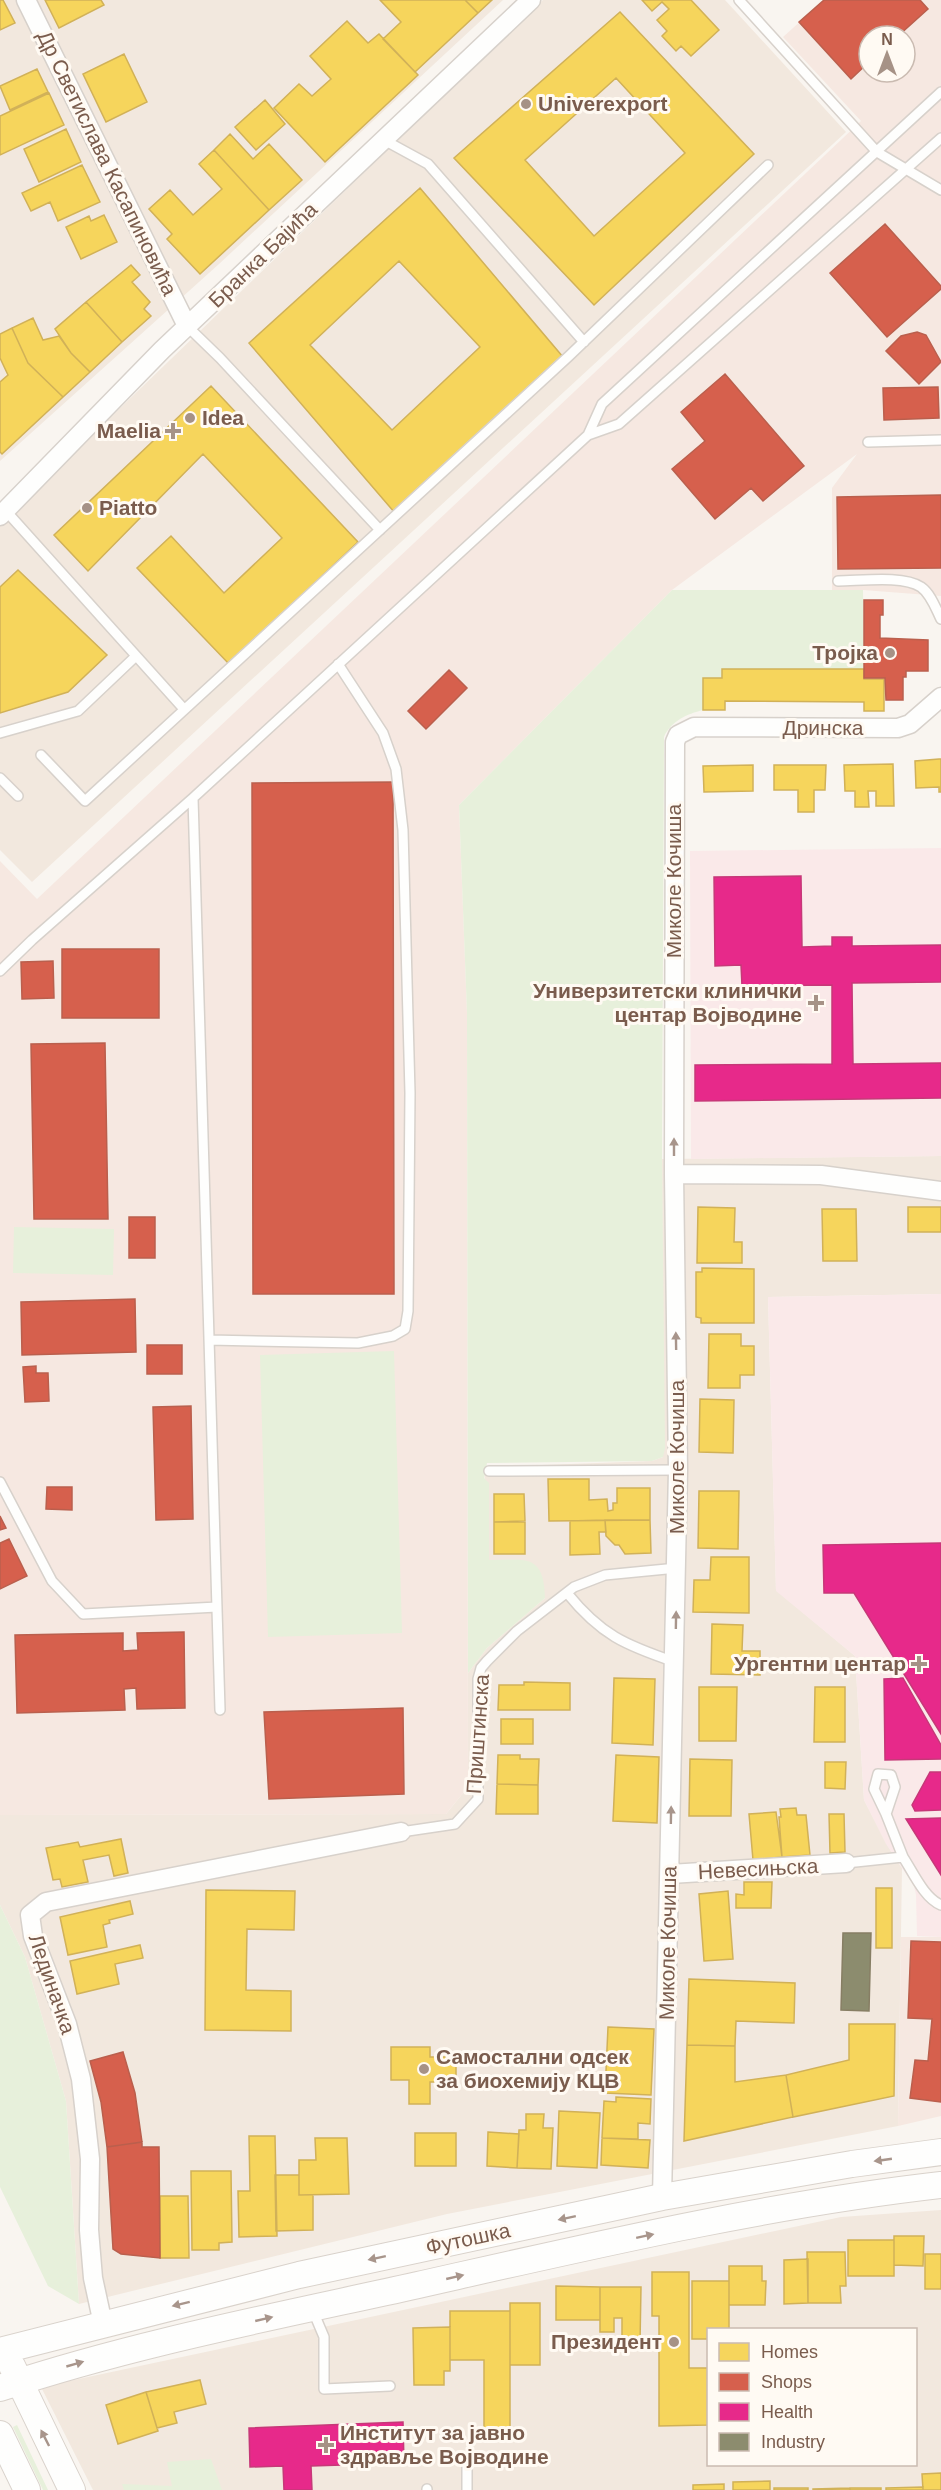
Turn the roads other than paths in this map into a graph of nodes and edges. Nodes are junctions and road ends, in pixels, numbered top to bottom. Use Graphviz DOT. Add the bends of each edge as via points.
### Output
graph roads {
  1 [pos="26,0"];
  2 [pos="531,0"];
  3 [pos="739,0"];
  4 [pos="941,92"];
  5 [pos="941,138"];
  6 [pos="384,140"];
  7 [pos="877,152"];
  8 [pos="768,165"];
  9 [pos="906,171"];
  10 [pos="941,190"];
  11 [pos="187,326"];
  12 [pos="584,342"];
  13 [pos="588,435"];
  14 [pos="941,440"];
  15 [pos="868,442"];
  16 [pos="3,513"];
  17 [pos="380,530"];
  18 [pos="838,581"];
  19 [pos="941,619"];
  20 [pos="136,656"];
  21 [pos="338,664"];
  22 [pos="941,697"];
  23 [pos="183,708"];
  24 [pos="693,727"];
  25 [pos="0,734"];
  26 [pos="41,754"];
  27 [pos="0,778"];
  28 [pos="18,796"];
  29 [pos="193,798"];
  30 [pos="0,971"];
  31 [pos="674,1174"];
  32 [pos="941,1191"];
  33 [pos="209,1340"];
  34 [pos="678,1470"];
  35 [pos="489,1472"];
  36 [pos="0,1482"];
  37 [pos="677,1569"];
  38 [pos="567,1593"];
  39 [pos="217,1607"];
  40 [pos="675,1662"];
  41 [pos="220,1710"];
  42 [pos="886,1814"];
  43 [pos="401,1832"];
  44 [pos="903,1857"];
  45 [pos="846,1863"];
  46 [pos="670,1874"];
  47 [pos="941,1905"];
  48 [pos="941,2152"];
  49 [pos="941,2186"];
  50 [pos="662,2198"];
  51 [pos="312,2308"];
  52 [pos="103,2324"];
  53 [pos="1,2347"];
  54 [pos="9,2385"];
  55 [pos="390,2386"];
  56 [pos="0,2434"];
  57 [pos="466,2464"];
  58 [pos="27,2490"];
  59 [pos="72,2490"];
  60 [pos="466,2490"];
  1 -- 11 [label="street, Др Светислава Касапиновића"];
  2 -- 6 [label="street, Бранка Бајића"];
  3 -- 7 [label="lane"];
  4 -- 7 [label="lane"];
  5 -- 9 [label="lane"];
  6 -- 11 [label="street, Бранка Бајића"];
  6 -- 12 [label="lane" via="428,164"];
  7 -- 9 [label="lane"];
  7 -- 13 [label="lane" via="602,404"];
  8 -- 12 [label="lane"];
  9 -- 10 [label="lane"];
  9 -- 13 [label="lane" via="619,423"];
  11 -- 16 [label="street, Бранка Бајића"];
  11 -- 17 [label="lane"];
  12 -- 17 [label="lane"];
  13 -- 21 [label="lane"];
  14 -- 15 [label="lane"];
  16 -- 20 [label="lane"];
  17 -- 23 [label="lane"];
  18 -- 19 [label="lane" via="906,581 922,588"];
  20 -- 23 [label="lane"];
  20 -- 25 [label="lane" via="78,711"];
  21 -- 29 [label="lane"];
  21 -- 33 [label="lane" via="383,734 399,790 410,1093 405,1329 393,1336 358,1343"];
  22 -- 24 [label="street, Дринска" via="910,724 898,728"];
  23 -- 26 [label="lane" via="85,801"];
  31 -- 24 [label="street, Миколе Кочиша, one-way" via="675,751 678,735"];
  27 -- 28 [label="lane"];
  29 -- 30 [label="lane"];
  29 -- 33 [label="lane"];
  31 -- 32 [label="street" via="821,1175"];
  34 -- 31 [label="street, Миколе Кочиша, one-way"];
  33 -- 39 [label="lane"];
  34 -- 35 [label="lane"];
  34 -- 37 [label="street, Миколе Кочиша"];
  36 -- 39 [label="lane" via="52,1581 83,1614"];
  37 -- 38 [label="lane, Приштинска" via="604,1575"];
  40 -- 37 [label="street, Миколе Кочиша, one-way"];
  38 -- 40 [label="lane" via="586,1617 614,1638"];
  38 -- 43 [label="lane, Приштинска" via="517,1631 481,1668 478,1799 455,1824"];
  39 -- 41 [label="lane"];
  46 -- 40 [label="street, Миколе Кочиша, one-way"];
  42 -- 44 [label="lane"];
  43 -- 52 [label="street, Лединачка" via="46,1902 30,1916 33,1936 67,2024 81,2079 90,2160 93,2278"];
  44 -- 45 [label="lane"];
  44 -- 47 [label="lane" via="922,1887"];
  45 -- 46 [label="street, Невесињска"];
  46 -- 50 [label="street, Миколе Кочиша"];
  48 -- 50 [label="main road, Футошка, one-way"];
  51 -- 49 [label="main road, Футошка, one-way" via="730,2219 869,2194"];
  50 -- 52 [label="main road, Футошка, one-way" via="299,2275"];
  54 -- 51 [label="main road, Футошка, one-way" via="108,2355"];
  51 -- 55 [label="lane" via="324,2337 324,2389"];
  52 -- 53 [label="main road, Футошка"];
  53 -- 54 [label="main road"];
  59 -- 54 [label="main road, one-way"];
  56 -- 58 [label="main road"];
  57 -- 60 [label="lane"];
}
